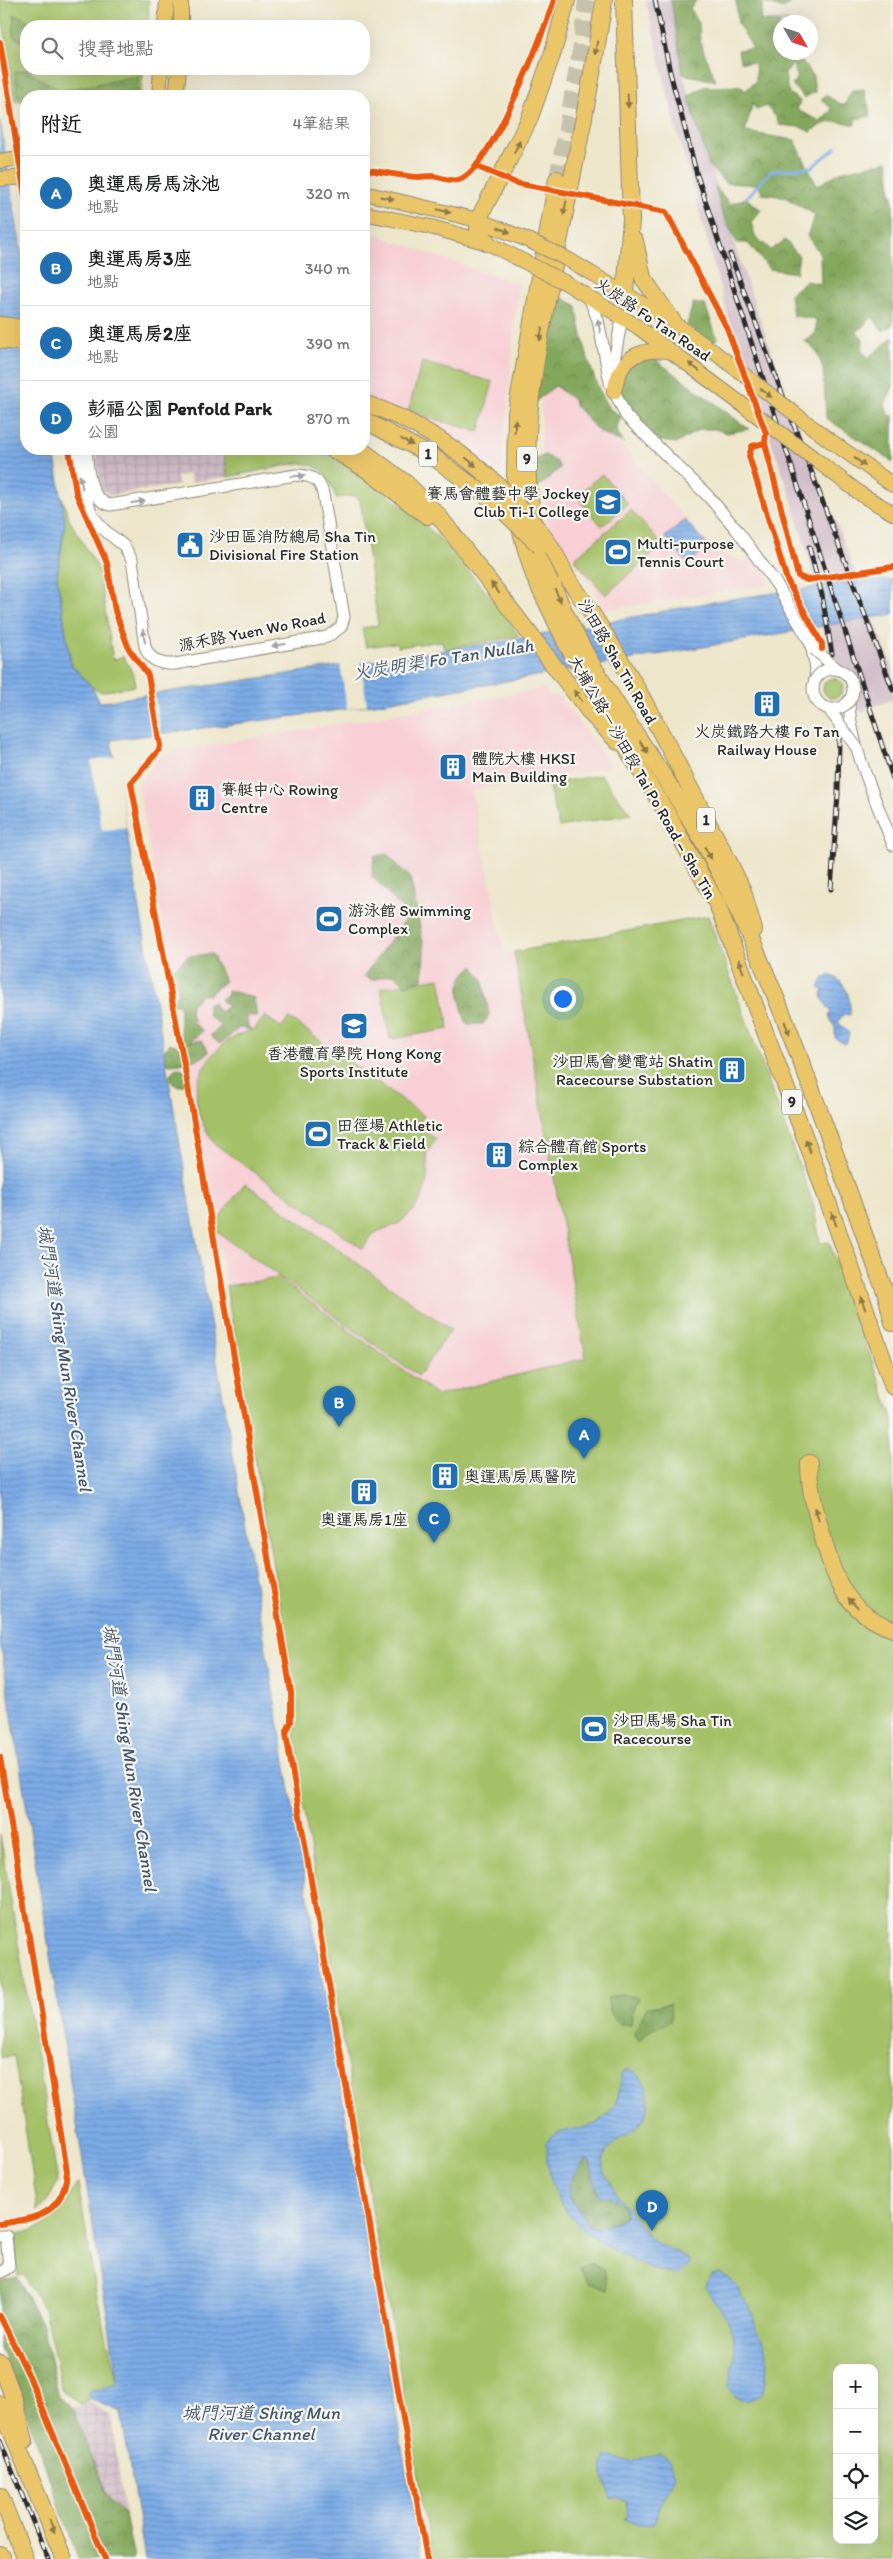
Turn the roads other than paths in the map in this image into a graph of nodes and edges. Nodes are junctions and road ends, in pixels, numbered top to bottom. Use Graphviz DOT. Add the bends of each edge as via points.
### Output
graph roads {
  1 [pos="167,0"];
  2 [pos="181,0"];
  3 [pos="567,0"];
  4 [pos="604,0"];
  5 [pos="624,0"];
  6 [pos="165,20"];
  7 [pos="181,20"];
  8 [pos="161,75"];
  9 [pos="178,75"];
  10 [pos="159,90"];
  11 [pos="176,90"];
  12 [pos="20,159"];
  13 [pos="0,161"];
  14 [pos="20,177"];
  15 [pos="0,179"];
  16 [pos="557,179"];
  17 [pos="370,194"];
  18 [pos="370,214"];
  19 [pos="478,220"];
  20 [pos="631,227"];
  21 [pos="488,243"];
  22 [pos="625,292"];
  23 [pos="589,297"];
  24 [pos="622,317"];
  25 [pos="674,324"];
  26 [pos="0,325"];
  27 [pos="20,327"];
  28 [pos="0,340"];
  29 [pos="20,342"];
  30 [pos="671,351"];
  31 [pos="612,387"];
  32 [pos="370,405"];
  33 [pos="370,423"];
  34 [pos="77,455"];
  35 [pos="87,455"];
  36 [pos="342,455"];
  37 [pos="368,455"];
  38 [pos="893,485"];
  39 [pos="497,495"];
  40 [pos="893,513"];
  41 [pos="452,533"];
  42 [pos="565,628"];
  43 [pos="811,645"];
  44 [pos="837,669"];
  45 [pos="590,672"];
  46 [pos="815,680"];
  47 [pos="849,700"];
  48 [pos="828,708"];
  49 [pos="857,748"];
  50 [pos="630,754"];
  51 [pos="893,844"];
  52 [pos="770,982"];
  53 [pos="889,1300"];
  54 [pos="893,1323"];
  55 [pos="893,1387"];
  56 [pos="809,1462"];
  57 [pos="893,1629"];
  58 [pos="0,2236"];
  59 [pos="0,2273"];
  60 [pos="0,2362"];
  61 [pos="0,2404"];
  62 [pos="31,2475"];
  63 [pos="0,2495"];
  64 [pos="0,2555"];
  65 [pos="2,2559"];
  66 [pos="25,2559"];
  67 [pos="64,2559"];
  1 -- 6 [label="main road"];
  2 -- 7 [label="main road"];
  19 -- 3 [label="highway, one-way" via="529,120"];
  4 -- 42 [label="highway, 大埔公路－沙田段 Tai Po Road – Sha Tin / 9, one-way" via="528,419 528,482 533,517"];
  5 -- 20 [label="highway, one-way"];
  8 -- 10 [label="main road"];
  9 -- 11 [label="main road"];
  12 -- 13 [label="main road"];
  14 -- 15 [label="main road"];
  42 -- 16 [label="highway, 大埔公路－沙田段 Tai Po Road – Sha Tin / 9, one-way" via="534,576 518,519 514,478 519,383"];
  17 -- 19 [label="main road, 火炭路 Fo Tan Road, one-way"];
  18 -- 21 [label="main road, 火炭路 Fo Tan Road"];
  19 -- 21 [label="highway" via="478,229"];
  19 -- 22 [label="main road, 火炭路 Fo Tan Road, one-way, bridge" via="569,260"];
  20 -- 22 [label="highway"];
  20 -- 25 [label="highway" via="643,278"];
  21 -- 23 [label="main road, 火炭路 Fo Tan Road, bridge"];
  22 -- 24 [label="main road"];
  22 -- 25 [label="main road, 火炭路 Fo Tan Road"];
  23 -- 24 [label="main road, 火炭路 Fo Tan Road"];
  31 -- 23 [label="street, one-way" via="598,320"];
  24 -- 30 [label="main road, 火炭路 Fo Tan Road"];
  24 -- 31 [label="street"];
  25 -- 38 [label="main road, 火炭路 Fo Tan Road, one-way, bridge"];
  26 -- 27 [label="highway"];
  28 -- 29 [label="highway"];
  30 -- 31 [label="main road" via="646,350 629,359"];
  40 -- 30 [label="main road, 火炭路 Fo Tan Road, one-way, bridge" via="862,495"];
  31 -- 43 [label="street" via="633,424 697,485 737,530 777,585"];
  32 -- 39 [label="highway, one-way" via="434,435 462,455"];
  33 -- 39 [label="highway, 沙田路 Sha Tin Road / 1, one-way"];
  35 -- 34 [label="street, 源禾路 Yuen Wo Road, one-way" via="94,493 100,501 110,505 296,475 311,476 317,480 324,494 344,617 341,627 327,637 175,664 155,661 145,646 129,553 92,515 83,491"];
  36 -- 41 [label="highway"];
  37 -- 41 [label="highway, 1" via="407,484"];
  39 -- 52 [label="highway, 沙田路 Sha Tin Road / 1, bridge" via="566,576 622,664 743,891"];
  50 -- 41 [label="highway, 1, one-way" via="600,724"];
  42 -- 45 [label="highway, 大埔公路－沙田段 Tai Po Road – Sha Tin / 9"];
  43 -- 44 [label="street, bridge"];
  43 -- 46 [label="street, bridge"];
  44 -- 46 [label="street, bridge" via="824,671"];
  44 -- 47 [label="street, bridge" via="851,681"];
  45 -- 50 [label="highway, 大埔公路－沙田段 Tai Po Road – Sha Tin / 9"];
  45 -- 52 [label="highway, 大埔公路－沙田段 Tai Po Road – Sha Tin / 9, one-way" via="711,857"];
  46 -- 48 [label="street, bridge" via="815,697"];
  47 -- 48 [label="street, bridge" via="840,708"];
  47 -- 49 [label="street, bridge" via="850,723"];
  48 -- 49 [label="street, bridge"];
  49 -- 51 [label="street"];
  55 -- 50 [label="highway, 大埔公路－沙田段 Tai Po Road – Sha Tin / 9, one-way" via="810,1151 716,904 672,821"];
  52 -- 53 [label="highway, 大埔公路－沙田段 Tai Po Road – Sha Tin / 9, one-way"];
  53 -- 54 [label="highway, 大埔公路－沙田段 Tai Po Road – Sha Tin / 9"];
  57 -- 56 [label="highway, one-way" via="867,1617 840,1587 829,1561 810,1487"];
  58 -- 59 [label="street" via="6,2236 9,2267"];
  60 -- 62 [label="highway" via="22,2426"];
  61 -- 62 [label="highway"];
  62 -- 67 [label="highway, one-way"];
  63 -- 66 [label="highway"];
  64 -- 65 [label="highway"];
}
